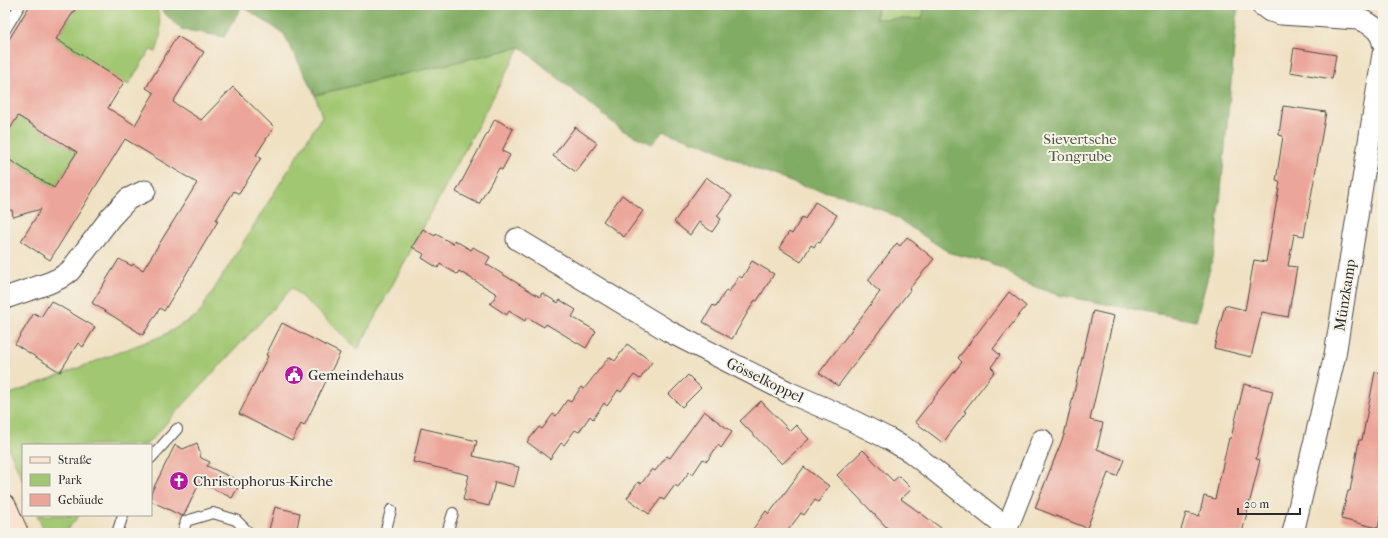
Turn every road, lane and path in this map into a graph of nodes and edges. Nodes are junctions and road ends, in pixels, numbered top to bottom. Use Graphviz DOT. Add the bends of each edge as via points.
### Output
graph roads {
  1 [pos="20,5"];
  2 [pos="1262,5"];
  3 [pos="5,30"];
  4 [pos="1381,33"];
  5 [pos="1383,54"];
  6 [pos="145,191"];
  7 [pos="517,239"];
  8 [pos="6,294"];
  9 [pos="177,429"];
  10 [pos="1042,440"];
  11 [pos="152,457"];
  12 [pos="5,506"];
  13 [pos="391,510"];
  14 [pos="453,513"];
  15 [pos="123,516"];
  16 [pos="1006,530"];
  17 [pos="17,533"];
  18 [pos="117,533"];
  19 [pos="183,533"];
  20 [pos="249,533"];
  21 [pos="385,533"];
  22 [pos="447,533"];
  23 [pos="1293,533"];
  1 -- 3 [label="lane"];
  2 -- 4 [label="street" via="1281,14 1358,19 1367,22"];
  5 -- 23 [label="street, Münzkamp" via="1335,355"];
  6 -- 8 [label="street" via="128,199 70,271 49,283"];
  7 -- 16 [label="street, Gösselkoppel" via="670,332 790,393 889,438 911,452"];
  9 -- 11 [label="lane"];
  10 -- 16 [label="street, Gösselkoppel"];
  12 -- 17 [label="street"];
  13 -- 21 [label="lane"];
  14 -- 22 [label="lane"];
  15 -- 18 [label="lane"];
  19 -- 20 [label="lane" via="186,521 213,513 236,520"];
}
